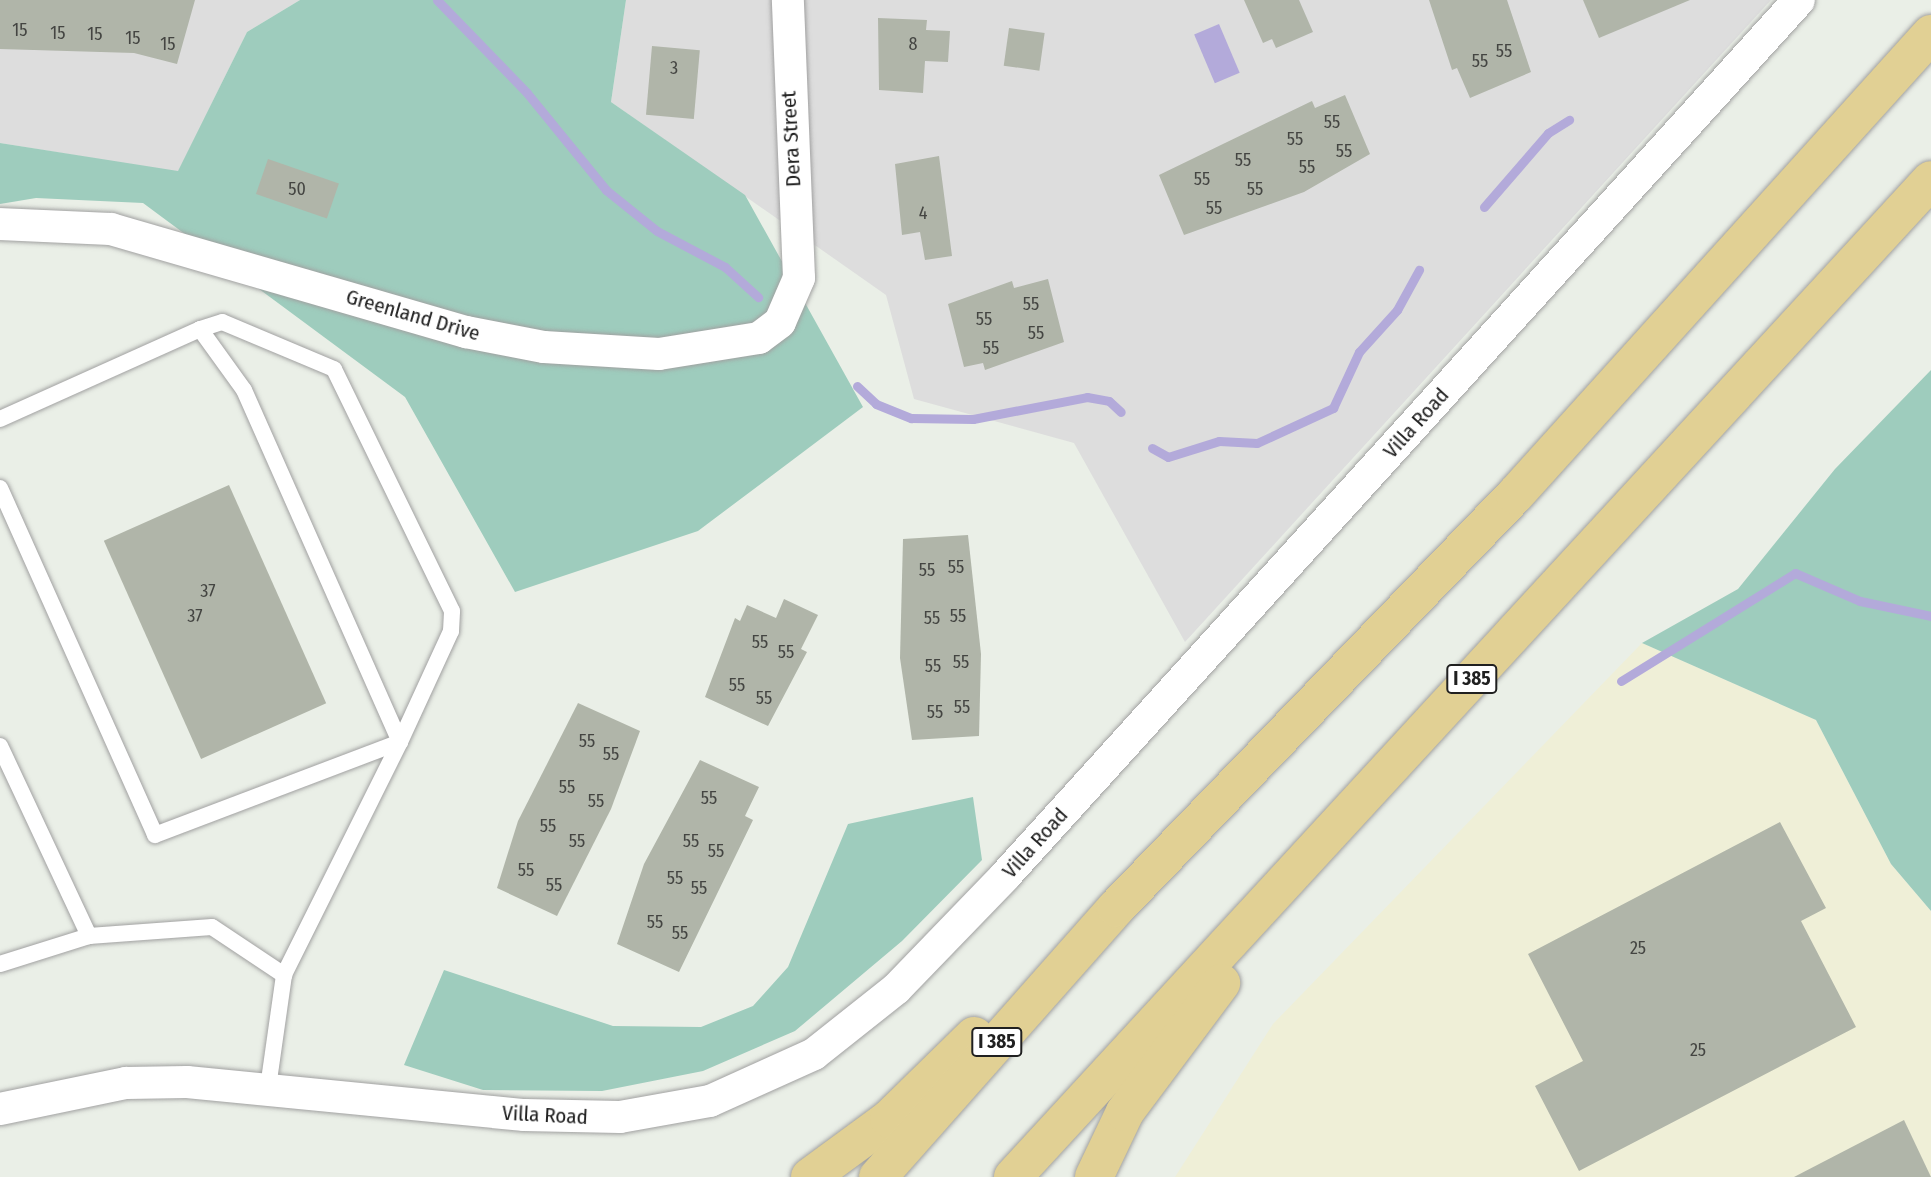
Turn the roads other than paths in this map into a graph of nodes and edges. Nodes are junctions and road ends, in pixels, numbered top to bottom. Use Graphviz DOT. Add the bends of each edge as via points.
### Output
graph roads {
  1 [pos="788,0"];
  2 [pos="1799,0"];
  3 [pos="1931,34"];
  4 [pos="1931,180"];
  5 [pos="0,224"];
  6 [pos="799,278"];
  7 [pos="200,329"];
  8 [pos="0,419"];
  9 [pos="0,488"];
  10 [pos="400,742"];
  11 [pos="0,746"];
  12 [pos="1346,815"];
  13 [pos="1116,908"];
  14 [pos="89,936"];
  15 [pos="1,960"];
  16 [pos="285,975"];
  17 [pos="268,1088"];
  18 [pos="0,1109"];
  19 [pos="810,1177"];
  20 [pos="878,1177"];
  21 [pos="1013,1177"];
  22 [pos="1094,1177"];
  1 -- 6 [label="street, Dera Street"];
  2 -- 17 [label="street, Villa Road" via="1005,876 852,1028 761,1083 710,1101 620,1117 524,1115"];
  3 -- 13 [label="highway, I 385" via="1515,495"];
  4 -- 12 [label="highway, I 385"];
  5 -- 6 [label="street, Greenland Drive" via="111,229 466,332 603,353 716,350 759,338 780,321"];
  7 -- 8 [label="lane"];
  7 -- 10 [label="lane" via="244,390"];
  7 -- 10 [label="lane" via="222,322 334,369 435,574 452,611 451,631"];
  9 -- 10 [label="lane" via="155,835"];
  10 -- 16 [label="lane"];
  11 -- 14 [label="lane"];
  12 -- 21 [label="highway, I 385"];
  12 -- 22 [label="highway" via="1125,1112"];
  13 -- 19 [label="highway" via="889,1119"];
  13 -- 20 [label="highway, I 385"];
  14 -- 15 [label="lane"];
  14 -- 16 [label="lane" via="212,927"];
  16 -- 17 [label="lane"];
  17 -- 18 [label="street, Villa Road" via="126,1083"];
}
